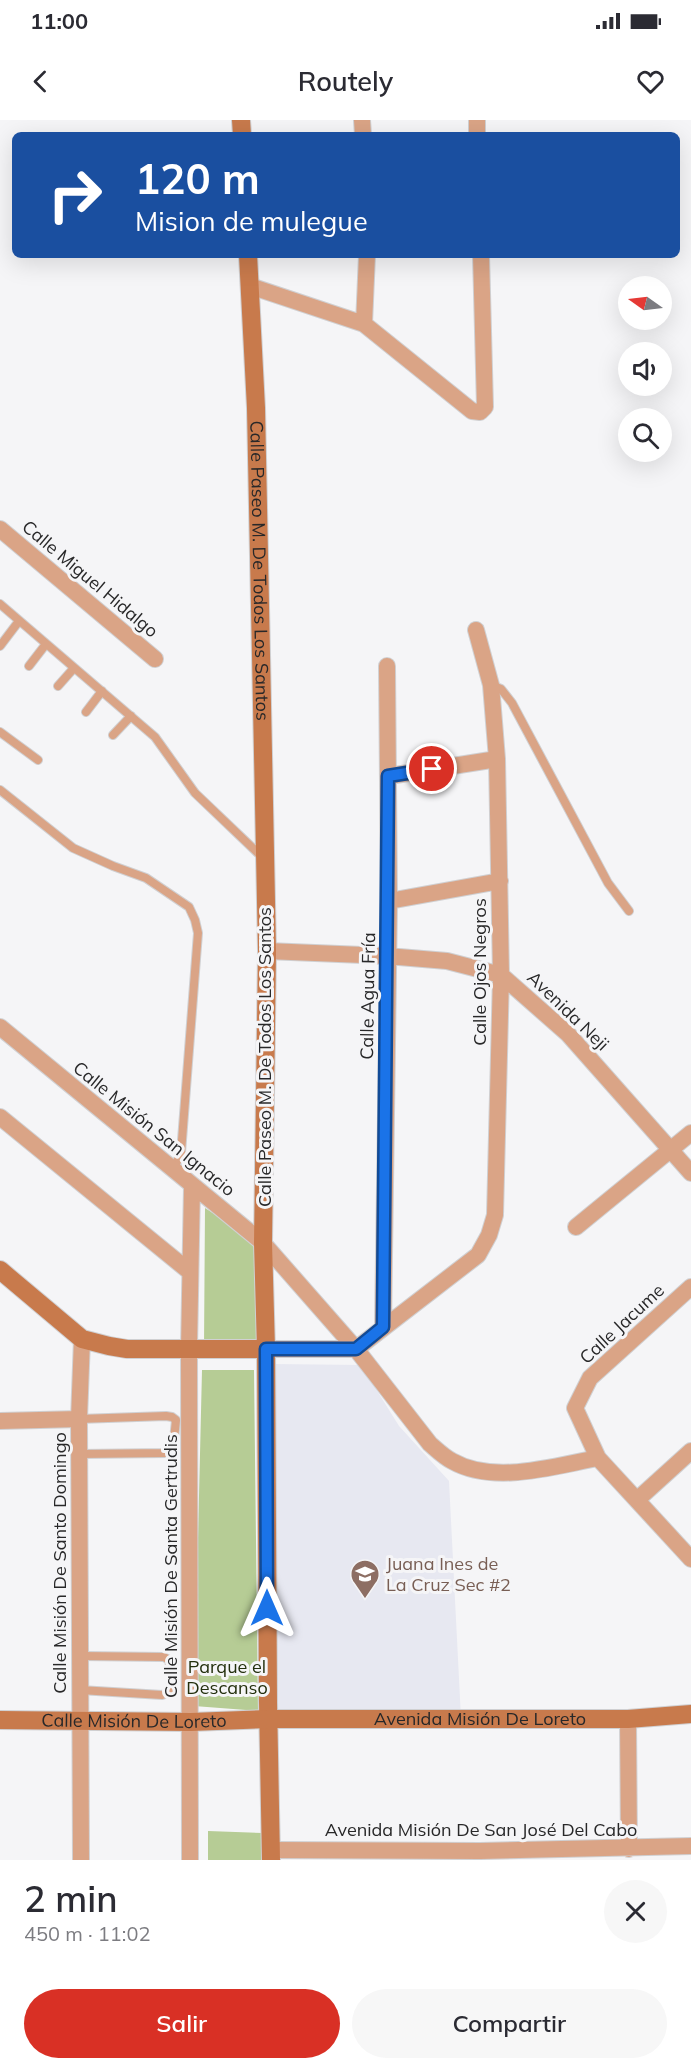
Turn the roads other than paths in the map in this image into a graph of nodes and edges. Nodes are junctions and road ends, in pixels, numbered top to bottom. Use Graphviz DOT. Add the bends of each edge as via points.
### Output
graph roads {
  1 [pos="248,258"];
  2 [pos="368,258"];
  3 [pos="481,258"];
  4 [pos="250,286"];
  5 [pos="364,324"];
  6 [pos="0,529"];
  7 [pos="0,604"];
  8 [pos="20,621"];
  9 [pos="476,630"];
  10 [pos="46,644"];
  11 [pos="0,646"];
  12 [pos="155,659"];
  13 [pos="29,666"];
  14 [pos="387,666"];
  15 [pos="74,668"];
  16 [pos="491,685"];
  17 [pos="58,686"];
  18 [pos="102,691"];
  19 [pos="86,712"];
  20 [pos="131,716"];
  21 [pos="0,732"];
  22 [pos="113,735"];
  23 [pos="497,759"];
  24 [pos="38,760"];
  25 [pos="388,776"];
  26 [pos="0,790"];
  27 [pos="265,860"];
  28 [pos="500,881"];
  29 [pos="389,901"];
  30 [pos="629,911"];
  31 [pos="267,951"];
  32 [pos="387,956"];
  33 [pos="501,975"];
  34 [pos="0,1026"];
  35 [pos="0,1117"];
  36 [pos="691,1133"];
  37 [pos="670,1149"];
  38 [pos="173,1170"];
  39 [pos="691,1173"];
  40 [pos="192,1186"];
  41 [pos="576,1227"];
  42 [pos="263,1243"];
  43 [pos="0,1270"];
  44 [pos="190,1272"];
  45 [pos="691,1287"];
  46 [pos="383,1327"];
  47 [pos="82,1339"];
  48 [pos="189,1349"];
  49 [pos="266,1349"];
  50 [pos="356,1349"];
  51 [pos="78,1419"];
  52 [pos="0,1421"];
  53 [pos="691,1451"];
  54 [pos="79,1454"];
  55 [pos="598,1458"];
  56 [pos="638,1499"];
  57 [pos="691,1558"];
  58 [pos="81,1656"];
  59 [pos="80,1690"];
  60 [pos="691,1714"];
  61 [pos="268,1719"];
  62 [pos="628,1719"];
  63 [pos="0,1720"];
  64 [pos="80,1721"];
  65 [pos="191,1722"];
  66 [pos="691,1846"];
  67 [pos="629,1849"];
  68 [pos="271,1855"];
  69 [pos="479,1856"];
  70 [pos="81,1860"];
  71 [pos="190,1860"];
  1 -- 4 [label="main road, Calle Paseo M. De Todos Los Santos"];
  2 -- 5 [label="street"];
  3 -- 5 [label="street" via="485,407 480,412 472,411"];
  4 -- 5 [label="street"];
  4 -- 27 [label="main road, Calle Paseo M. De Todos Los Santos"];
  6 -- 12 [label="street, Calle Miguel Hidalgo"];
  7 -- 8 [label="lane"];
  8 -- 10 [label="lane"];
  8 -- 11 [label="lane"];
  9 -- 16 [label="street, Calle Ojos Negros"];
  10 -- 13 [label="lane"];
  10 -- 15 [label="lane"];
  14 -- 25 [label="street, Calle Agua Fría"];
  15 -- 17 [label="lane"];
  15 -- 18 [label="lane"];
  16 -- 23 [label="street, Calle Ojos Negros"];
  16 -- 30 [label="lane" via="501,689 512,703 608,883"];
  18 -- 19 [label="lane"];
  18 -- 20 [label="lane"];
  20 -- 22 [label="lane"];
  20 -- 27 [label="lane" via="155,737 195,793"];
  21 -- 24 [label="lane"];
  23 -- 25 [label="street"];
  23 -- 28 [label="street, Calle Ojos Negros"];
  25 -- 29 [label="street, Calle Agua Fría"];
  26 -- 38 [label="lane" via="73,848 146,878 189,907 195,920 198,933 181,1153"];
  27 -- 31 [label="main road, Calle Paseo M. De Todos Los Santos"];
  28 -- 29 [label="street"];
  28 -- 33 [label="street, Calle Ojos Negros"];
  29 -- 32 [label="street, Calle Agua Fría"];
  31 -- 32 [label="street, Avenida Neji"];
  31 -- 42 [label="main road, Calle Paseo M. De Todos Los Santos"];
  32 -- 33 [label="street, Avenida Neji" via="447,961"];
  32 -- 46 [label="street, Calle Agua Fría"];
  33 -- 37 [label="street, Avenida Neji" via="568,1034"];
  33 -- 46 [label="street, Calle Ojos Negros" via="495,1215 489,1235 478,1256"];
  34 -- 38 [label="street, Calle Misión San Ignacio"];
  35 -- 44 [label="street"];
  36 -- 37 [label="street"];
  37 -- 39 [label="street, Avenida Neji"];
  37 -- 41 [label="street"];
  38 -- 40 [label="street, Calle Misión San Ignacio"];
  40 -- 42 [label="street, Calle Misión San Ignacio"];
  40 -- 44 [label="street, Calle Misión De Santa Gertrudis"];
  42 -- 49 [label="main road, Calle Paseo M. De Todos Los Santos"];
  42 -- 50 [label="street, Calle Misión San Ignacio"];
  43 -- 47 [label="main road"];
  44 -- 48 [label="street, Calle Misión De Santa Gertrudis"];
  45 -- 55 [label="street, Calle Jacume" via="590,1378 575,1408"];
  46 -- 50 [label="street"];
  47 -- 48 [label="main road" via="127,1349"];
  47 -- 51 [label="street, Calle Misión De Santo Domingo"];
  48 -- 49 [label="main road"];
  48 -- 65 [label="street, Calle Misión De Santa Gertrudis"];
  49 -- 50 [label="street"];
  49 -- 61 [label="main road, Calle Paseo M. De Todos Los Santos"];
  50 -- 55 [label="street, Calle Misión San Ignacio" via="430,1444 454,1463 484,1472 522,1473"];
  51 -- 52 [label="street"];
  51 -- 54 [label="street, Calle Misión De Santo Domingo"];
  51 -- 54 [label="lane" via="166,1416 176,1420 173,1449 167,1453"];
  53 -- 56 [label="street"];
  54 -- 58 [label="street, Calle Misión De Santo Domingo"];
  55 -- 56 [label="street"];
  56 -- 57 [label="street"];
  58 -- 59 [label="street, Calle Misión De Santo Domingo"];
  58 -- 59 [label="lane" via="164,1657 170,1664 170,1689 162,1695"];
  59 -- 64 [label="street, Calle Misión De Santo Domingo"];
  60 -- 62 [label="main road, Avenida Misión De Loreto"];
  61 -- 62 [label="main road, Avenida Misión De Loreto"];
  61 -- 65 [label="main road, Calle Misión De Loreto"];
  61 -- 68 [label="main road, Calle Paseo M. De Todos Los Santos"];
  62 -- 67 [label="street"];
  63 -- 64 [label="main road, Calle Misión De Loreto"];
  64 -- 65 [label="main road, Calle Misión De Loreto"];
  64 -- 70 [label="street, Calle Misión De Santo Domingo"];
  65 -- 71 [label="street, Calle Misión De Santa Gertrudis"];
  66 -- 67 [label="street, Avenida Misión De San José Del Cabo"];
  67 -- 69 [label="street, Avenida Misión De San José Del Cabo"];
  68 -- 69 [label="street, Avenida Misión De San José Del Cabo"];
}
